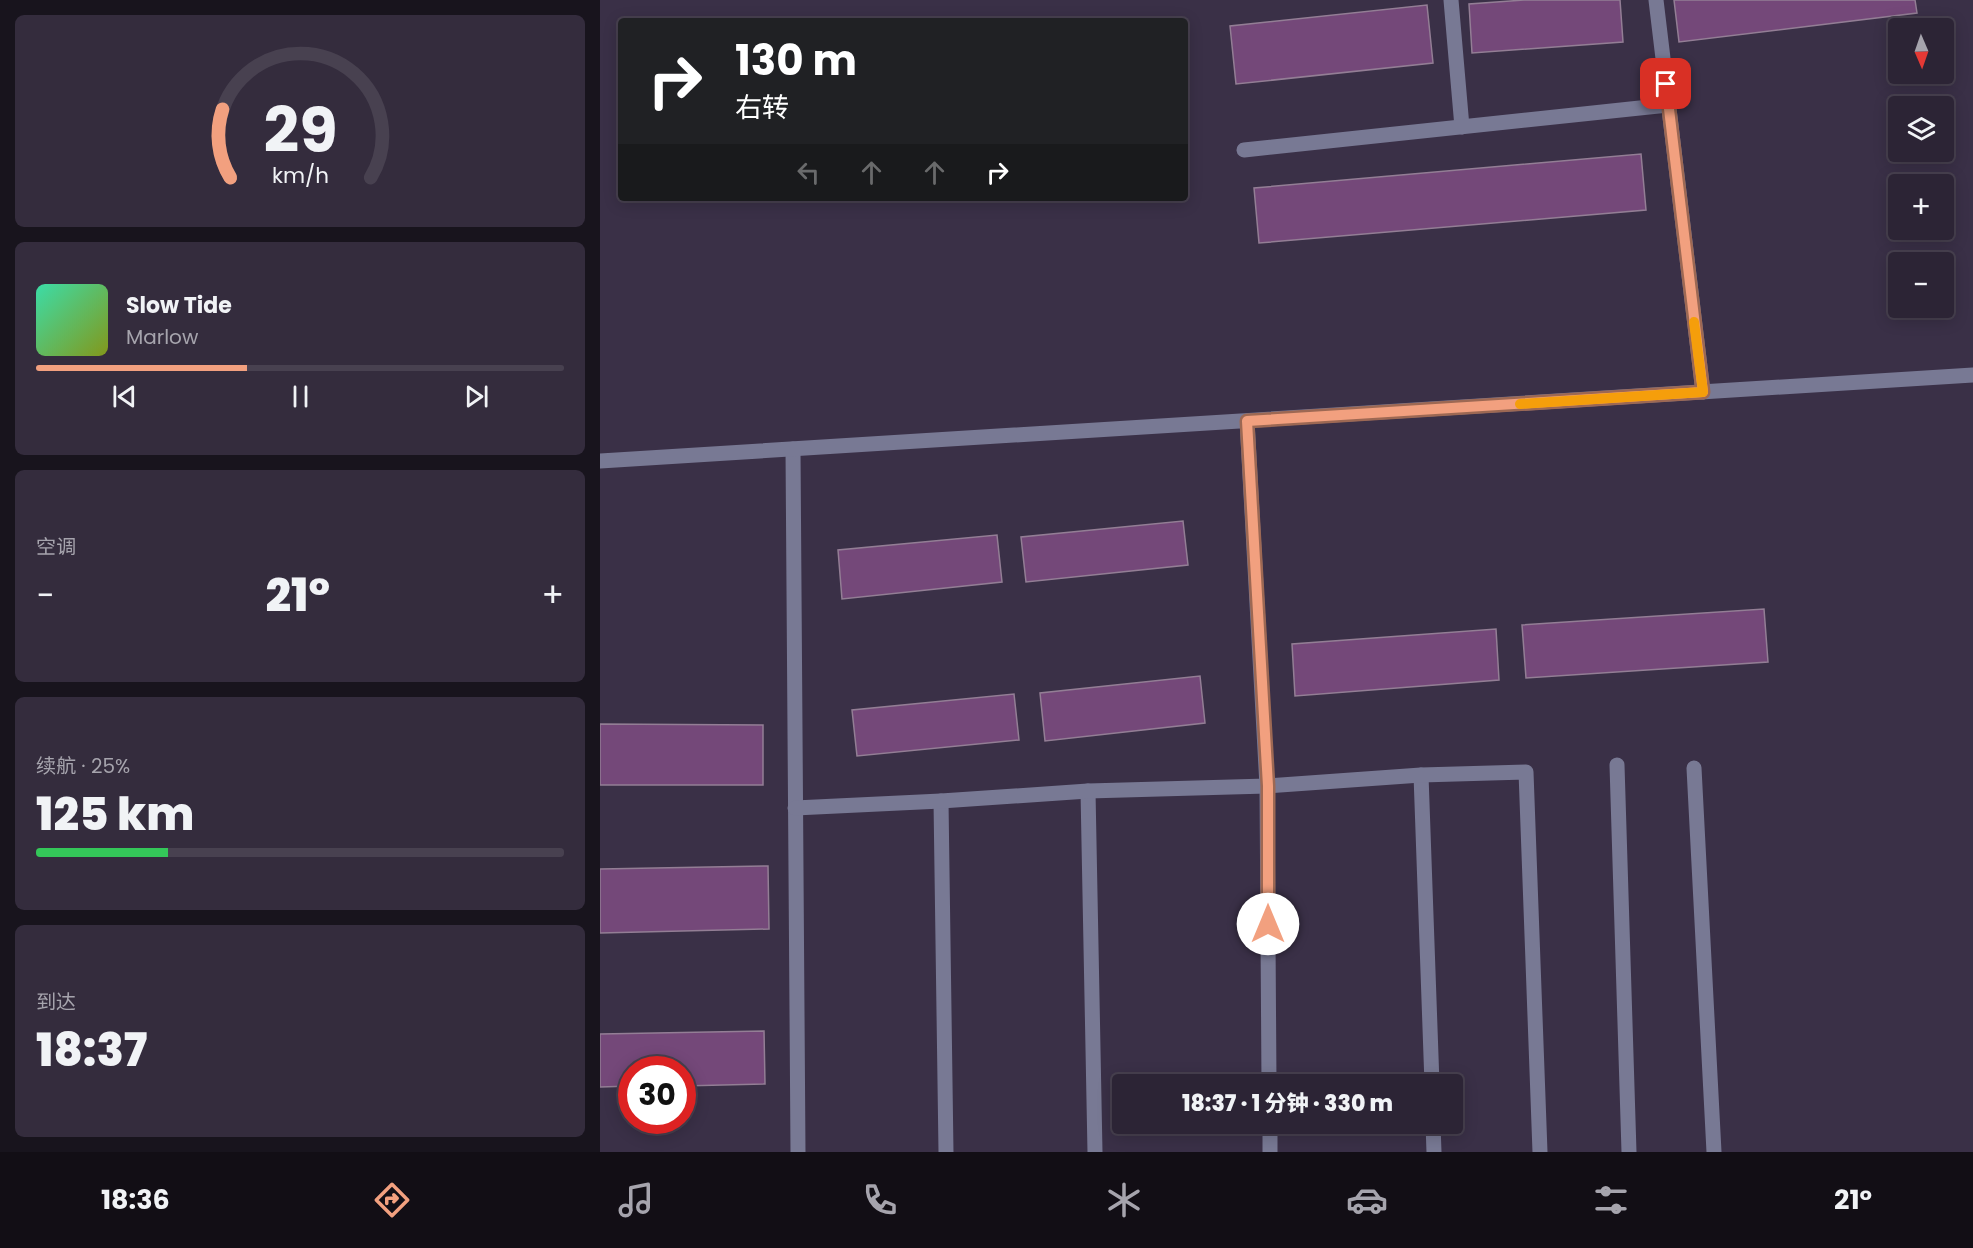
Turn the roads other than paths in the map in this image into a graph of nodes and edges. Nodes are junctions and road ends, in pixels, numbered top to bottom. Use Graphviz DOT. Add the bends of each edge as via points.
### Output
graph roads {
  1 [pos="1450,0"];
  2 [pos="1656,0"];
  3 [pos="1668,105"];
  4 [pos="1462,127"];
  5 [pos="1244,150"];
  6 [pos="1973,375"];
  7 [pos="1703,392"];
  8 [pos="1247,421"];
  9 [pos="793,449"];
  10 [pos="600,461"];
  11 [pos="1617,765"];
  12 [pos="1694,768"];
  13 [pos="1421,775"];
  14 [pos="1268,786"];
  15 [pos="1088,790"];
  16 [pos="941,801"];
  17 [pos="795,808"];
  18 [pos="1269,1074"];
  19 [pos="1432,1074"];
  20 [pos="1270,1134"];
  21 [pos="1433,1134"];
  22 [pos="798,1152"];
  23 [pos="946,1152"];
  24 [pos="1095,1152"];
  25 [pos="1270,1152"];
  26 [pos="1434,1152"];
  27 [pos="1540,1152"];
  28 [pos="1629,1152"];
  29 [pos="1714,1152"];
  1 -- 4 [label="street"];
  2 -- 3 [label="street"];
  3 -- 4 [label="street"];
  3 -- 7 [label="street"];
  4 -- 5 [label="street"];
  6 -- 7 [label="street"];
  7 -- 8 [label="street"];
  8 -- 9 [label="street"];
  8 -- 14 [label="street"];
  9 -- 10 [label="street"];
  9 -- 17 [label="street"];
  11 -- 28 [label="street"];
  12 -- 29 [label="street"];
  13 -- 14 [label="street"];
  13 -- 19 [label="street"];
  13 -- 27 [label="street" via="1526,772"];
  14 -- 15 [label="street"];
  14 -- 18 [label="street"];
  15 -- 16 [label="street"];
  15 -- 24 [label="street"];
  16 -- 17 [label="street"];
  16 -- 23 [label="street"];
  17 -- 22 [label="street"];
  20 -- 25 [label="street"];
  21 -- 26 [label="street"];
}
